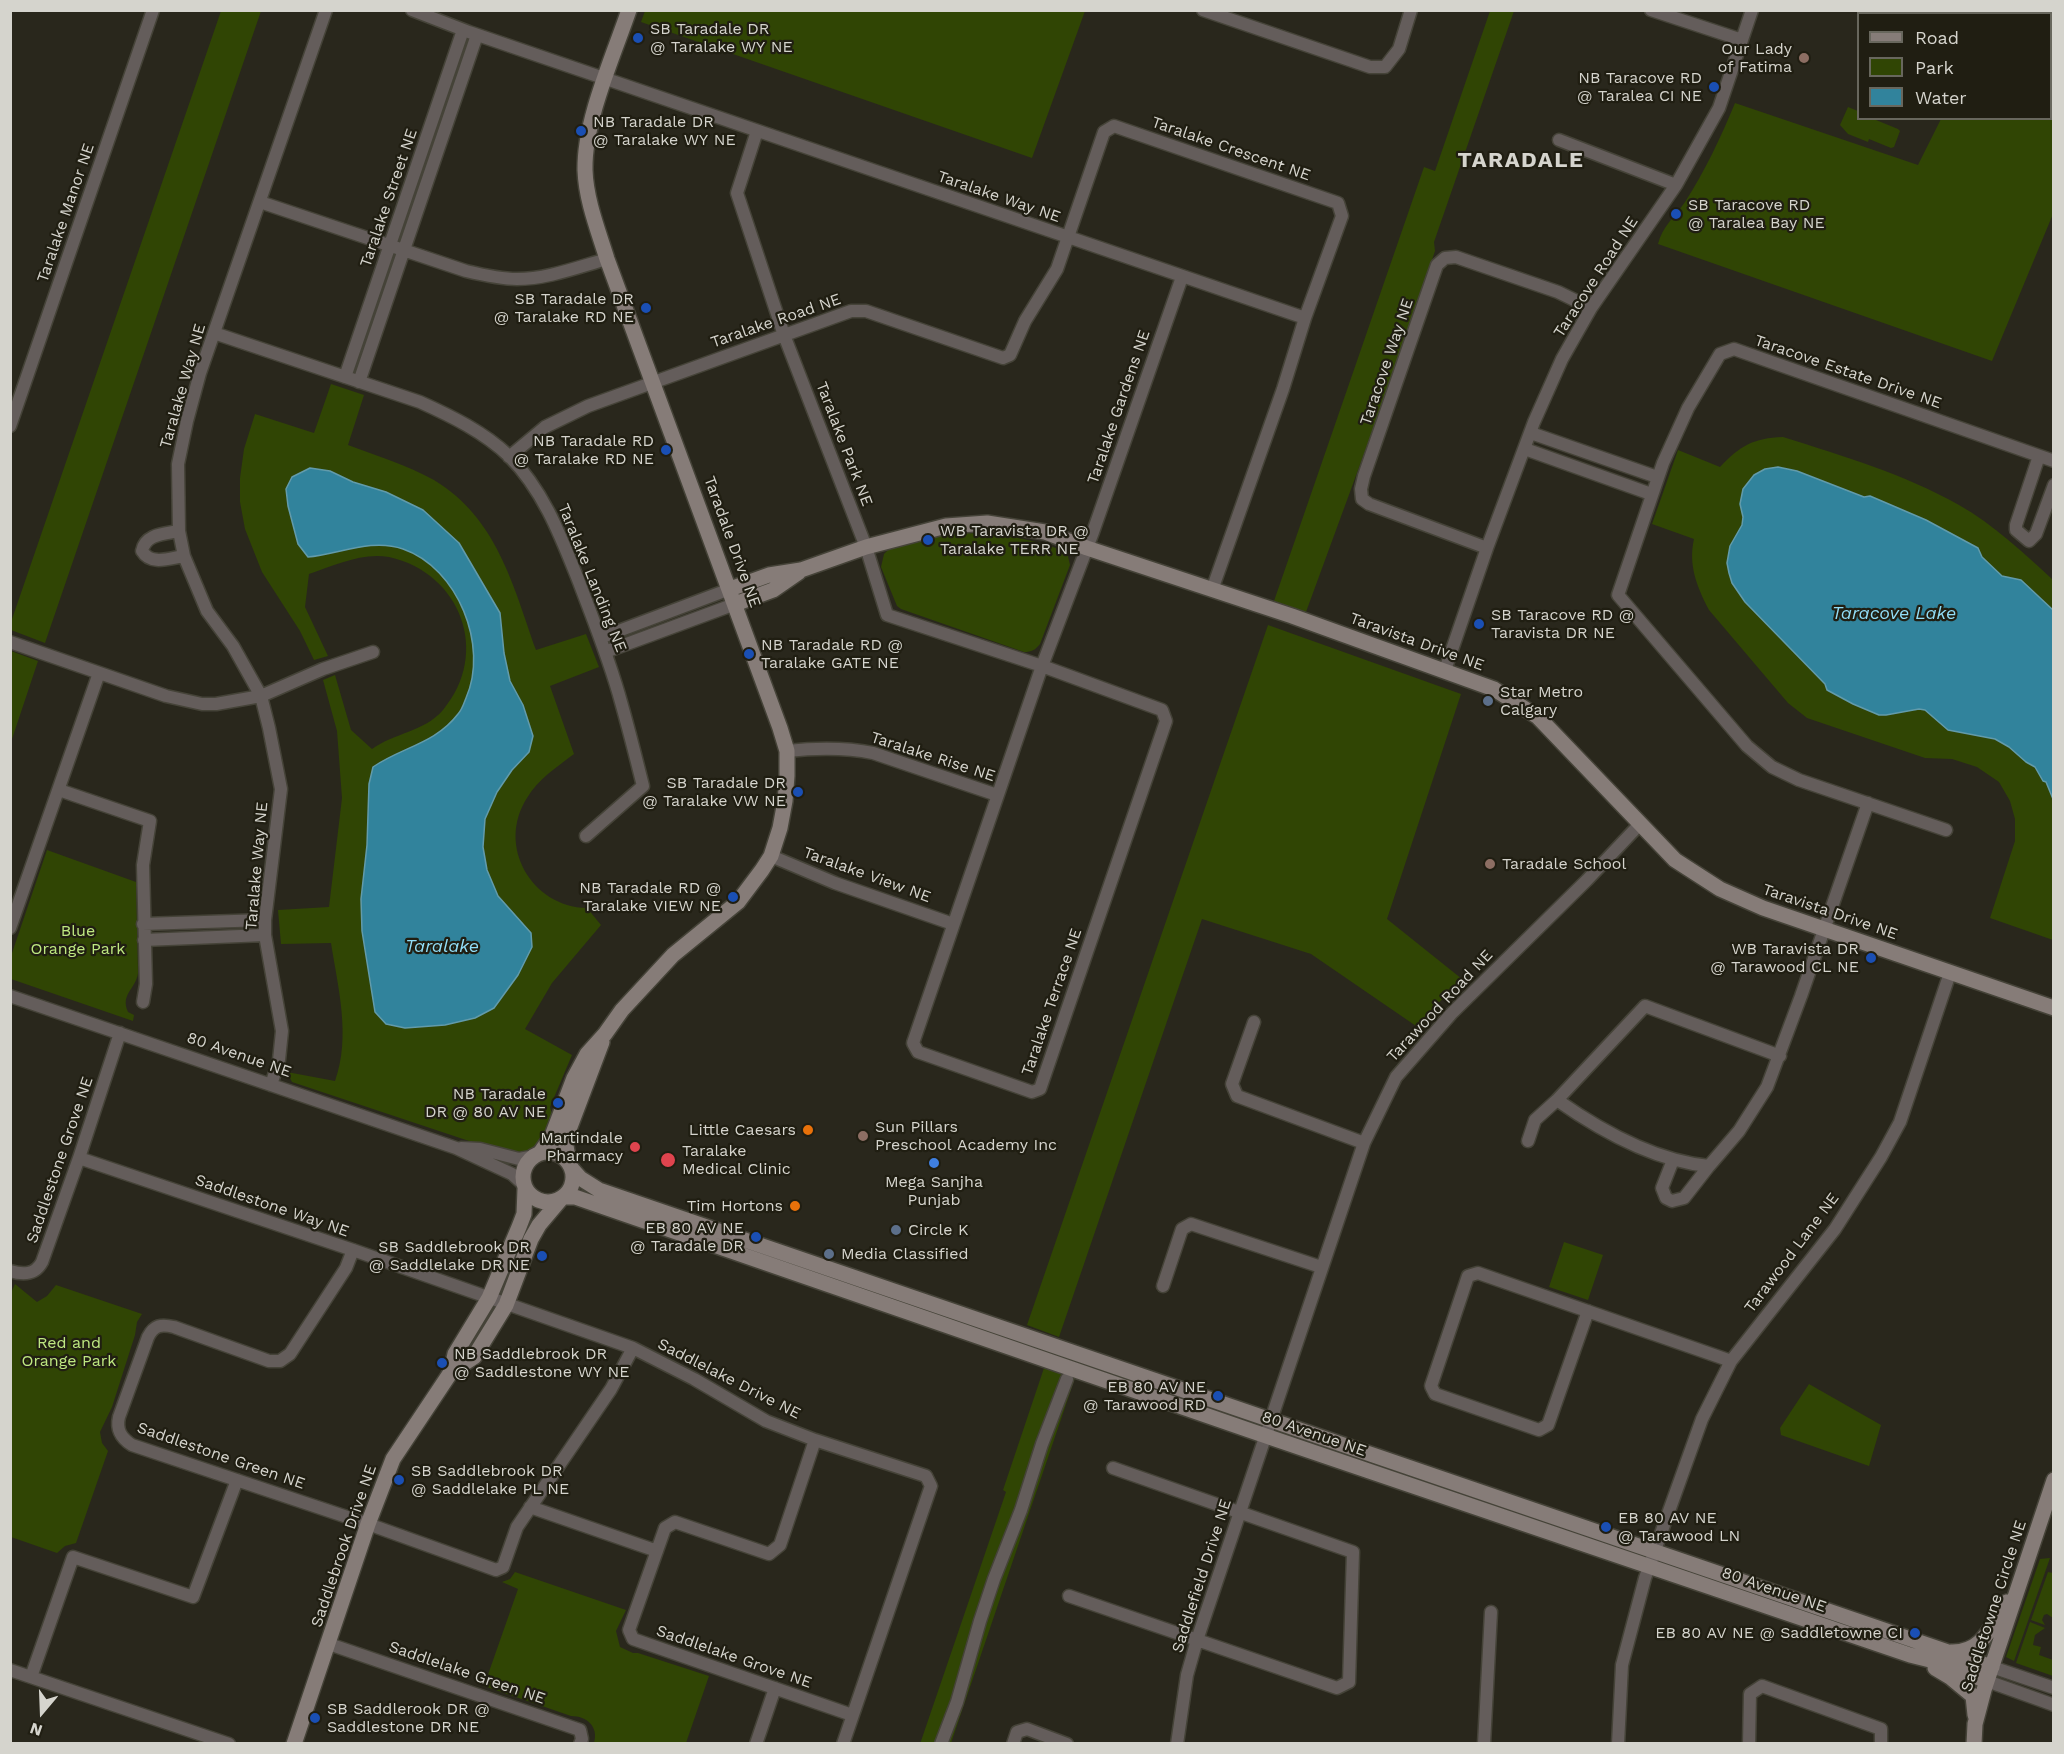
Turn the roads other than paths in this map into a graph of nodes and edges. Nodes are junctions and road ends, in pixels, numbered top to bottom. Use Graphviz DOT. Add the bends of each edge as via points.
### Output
graph roads {
  1 [pos="153,10"];
  2 [pos="326,10"];
  3 [pos="412,10"];
  4 [pos="629,10"];
  5 [pos="1203,10"];
  6 [pos="1411,10"];
  7 [pos="1651,10"];
  8 [pos="1752,10"];
  9 [pos="463,30"];
  10 [pos="477,35"];
  11 [pos="1742,40"];
  12 [pos="605,79"];
  13 [pos="757,131"];
  14 [pos="1559,140"];
  15 [pos="1676,185"];
  16 [pos="260,202"];
  17 [pos="1067,237"];
  18 [pos="390,245"];
  19 [pos="403,250"];
  20 [pos="607,259"];
  21 [pos="1182,277"];
  22 [pos="1591,308"];
  23 [pos="1305,318"];
  24 [pos="214,333"];
  25 [pos="784,336"];
  26 [pos="345,377"];
  27 [pos="653,381"];
  28 [pos="359,382"];
  29 [pos="10,426"];
  30 [pos="1531,434"];
  31 [pos="1526,448"];
  32 [pos="2039,456"];
  33 [pos="509,457"];
  34 [pos="2054,461"];
  35 [pos="1657,477"];
  36 [pos="2054,485"];
  37 [pos="1651,494"];
  38 [pos="178,531"];
  39 [pos="866,547"];
  40 [pos="1087,548"];
  41 [pos="1487,548"];
  42 [pos="184,556"];
  43 [pos="801,570"];
  44 [pos="730,589"];
  45 [pos="1212,590"];
  46 [pos="735,604"];
  47 [pos="600,638"];
  48 [pos="10,642"];
  49 [pos="373,652"];
  50 [pos="605,652"];
  51 [pos="1042,666"];
  52 [pos="1446,670"];
  53 [pos="99,673"];
  54 [pos="261,696"];
  55 [pos="786,751"];
  56 [pos="59,790"];
  57 [pos="998,795"];
  58 [pos="1868,804"];
  59 [pos="1640,824"];
  60 [pos="1946,830"];
  61 [pos="586,837"];
  62 [pos="771,855"];
  63 [pos="265,920"];
  64 [pos="143,924"];
  65 [pos="953,924"];
  66 [pos="10,928"];
  67 [pos="1824,929"];
  68 [pos="265,935"];
  69 [pos="144,940"];
  70 [pos="1950,973"];
  71 [pos="10,996"];
  72 [pos="143,1002"];
  73 [pos="2054,1008"];
  74 [pos="1254,1022"];
  75 [pos="120,1033"];
  76 [pos="605,1034"];
  77 [pos="1780,1056"];
  78 [pos="270,1085"];
  79 [pos="1557,1100"];
  80 [pos="1528,1141"];
  81 [pos="1364,1143"];
  82 [pos="456,1148"];
  83 [pos="537,1154"];
  84 [pos="79,1158"];
  85 [pos="1673,1160"];
  86 [pos="571,1166"];
  87 [pos="1709,1167"];
  88 [pos="525,1187"];
  89 [pos="562,1198"];
  90 [pos="353,1250"];
  91 [pos="1321,1267"];
  92 [pos="10,1271"];
  93 [pos="1163,1286"];
  94 [pos="489,1298"];
  95 [pos="506,1305"];
  96 [pos="1588,1311"];
  97 [pos="633,1348"];
  98 [pos="1731,1361"];
  99 [pos="451,1372"];
  100 [pos="1067,1379"];
  101 [pos="1271,1421"];
  102 [pos="1266,1436"];
  103 [pos="815,1440"];
  104 [pos="1113,1468"];
  105 [pos="237,1480"];
  106 [pos="2054,1480"];
  107 [pos="530,1507"];
  108 [pos="1240,1514"];
  109 [pos="368,1524"];
  110 [pos="657,1551"];
  111 [pos="1654,1551"];
  112 [pos="1649,1566"];
  113 [pos="2016,1590"];
  114 [pos="1069,1596"];
  115 [pos="1491,1612"];
  116 [pos="1197,1640"];
  117 [pos="329,1644"];
  118 [pos="1948,1652"];
  119 [pos="1910,1655"];
  120 [pos="10,1670"];
  121 [pos="1990,1674"];
  122 [pos="31,1677"];
  123 [pos="775,1688"];
  124 [pos="2054,1688"];
  125 [pos="2054,1705"];
  126 [pos="852,1715"];
  127 [pos="1976,1724"];
  128 [pos="230,1743"];
  129 [pos="294,1743"];
  130 [pos="580,1743"];
  131 [pos="756,1743"];
  132 [pos="843,1743"];
  133 [pos="940,1743"];
  134 [pos="1014,1743"];
  135 [pos="1067,1743"];
  136 [pos="1177,1743"];
  137 [pos="1484,1743"];
  138 [pos="1618,1743"];
  139 [pos="1749,1743"];
  140 [pos="1881,1743"];
  141 [pos="1974,1743"];
  1 -- 29 [label="street, Taralake Manor NE"];
  2 -- 16 [label="street, Taralake Way NE"];
  3 -- 9 [label="street, Taralake Way NE"];
  4 -- 12 [label="street, Taradale Drive NE"];
  5 -- 6 [label="street" via="1378,67 1385,67 1399,49"];
  7 -- 11 [label="street"];
  8 -- 11 [label="street, Taracove Road NE"];
  9 -- 10 [label="street, Taralake Way NE"];
  9 -- 18 [label="street, Taralake Street NE"];
  10 -- 12 [label="street, Taralake Way NE"];
  10 -- 19 [label="street, Taralake Street NE"];
  11 -- 15 [label="street, Taracove Road NE" via="1719,108"];
  12 -- 13 [label="street, Taralake Way NE"];
  12 -- 20 [label="street, Taradale Drive NE" via="586,144 585,171 588,198"];
  13 -- 17 [label="street, Taralake Way NE"];
  13 -- 25 [label="street, Taralake Park NE" via="737,194"];
  14 -- 15 [label="street"];
  15 -- 22 [label="street, Taracove Road NE"];
  16 -- 18 [label="street"];
  16 -- 24 [label="street, Taralake Way NE"];
  17 -- 21 [label="street, Taralake Way NE"];
  17 -- 23 [label="street, Taralake Crescent NE" via="1104,132 1114,126 1338,203 1342,216"];
  17 -- 25 [label="street, Taralake Road NE" via="1057,269 1024,321 1010,355 1003,358 858,310"];
  18 -- 19 [label="street"];
  18 -- 26 [label="street, Taralake Street NE"];
  19 -- 20 [label="street" via="466,271 517,279 540,277"];
  19 -- 28 [label="street, Taralake Street NE"];
  20 -- 27 [label="street, Taradale Drive NE"];
  21 -- 23 [label="street, Taralake Way NE"];
  21 -- 40 [label="street, Taralake Gardens NE"];
  22 -- 30 [label="street, Taracove Road NE" via="1562,359"];
  22 -- 41 [label="street, Taracove Way NE" via="1558,292 1456,257 1445,258 1437,265 1361,494 1369,504"];
  23 -- 45 [label="street"];
  24 -- 26 [label="street, Taralake Landing NE"];
  24 -- 38 [label="street, Taralake Way NE" via="189,412 178,464"];
  25 -- 27 [label="street, Taralake Road NE"];
  25 -- 39 [label="street, Taralake Park NE"];
  26 -- 28 [label="street, Taralake Landing NE"];
  27 -- 33 [label="street, Taralake Road NE" via="544,427"];
  27 -- 44 [label="street, Taradale Drive NE"];
  28 -- 33 [label="street, Taralake Landing NE" via="445,413"];
  30 -- 31 [label="street, Taracove Road NE"];
  30 -- 35 [label="street"];
  31 -- 37 [label="street"];
  31 -- 41 [label="street, Taracove Road NE"];
  32 -- 34 [label="street, Taracove Estate Drive NE"];
  32 -- 35 [label="street, Taracove Estate Drive NE" via="1734,349 1720,354 1711,368"];
  32 -- 36 [label="street" via="2016,525 2016,530 2029,541 2036,534"];
  33 -- 47 [label="street, Taralake Landing NE" via="544,502 558,529"];
  35 -- 37 [label="street, Taracove Estate Drive NE"];
  37 -- 58 [label="street, Taracove Estate Drive NE" via="1618,595 1748,746 1772,767"];
  38 -- 42 [label="street, Taralake Way NE"];
  38 -- 42 [label="street" via="150,538 142,551 154,560"];
  39 -- 40 [label="street, Taravista Drive NE" via="946,526 987,523 1045,532"];
  39 -- 43 [label="street, Taravista Drive NE"];
  39 -- 51 [label="street, Taralake Park NE" via="887,615"];
  40 -- 45 [label="street, Taravista Drive NE"];
  40 -- 51 [label="street, Taralake Terrace NE"];
  41 -- 52 [label="street, Taracove Road NE"];
  42 -- 54 [label="street, Taralake Way NE" via="207,611 233,646"];
  43 -- 44 [label="street, Taravista Drive NE" via="769,575"];
  43 -- 46 [label="street, Taravista Drive NE" via="773,590"];
  44 -- 46 [label="street, Taradale Drive NE"];
  44 -- 47 [label="street"];
  45 -- 52 [label="street, Taravista Drive NE"];
  46 -- 50 [label="street"];
  46 -- 55 [label="street, Taradale Drive NE"];
  47 -- 50 [label="street, Taralake Landing NE"];
  48 -- 53 [label="street"];
  49 -- 54 [label="street"];
  50 -- 61 [label="street, Taralake Landing NE" via="643,786"];
  51 -- 57 [label="street, Taralake Terrace NE"];
  51 -- 65 [label="street, Taralake Terrace NE" via="1162,710 1166,721 1040,1089 1032,1092 918,1052 914,1043"];
  52 -- 59 [label="street, Taravista Drive NE" via="1494,689 1538,717"];
  53 -- 54 [label="street" via="202,704"];
  53 -- 56 [label="street"];
  54 -- 63 [label="street, Taralake Way NE" via="281,789"];
  55 -- 57 [label="street, Taralake Rise NE" via="822,747 873,753"];
  55 -- 62 [label="street, Taradale Drive NE" via="785,801"];
  56 -- 64 [label="street" via="150,821 144,865"];
  56 -- 66 [label="street"];
  57 -- 65 [label="street, Taralake Terrace NE"];
  58 -- 60 [label="street"];
  58 -- 67 [label="street"];
  59 -- 67 [label="street, Taravista Drive NE" via="1676,860 1720,888"];
  59 -- 81 [label="street, Tarawood Road NE" via="1427,1041 1396,1077"];
  62 -- 65 [label="street, Taralake View NE" via="835,883"];
  62 -- 76 [label="street, Taradale Drive NE" via="738,902 673,955"];
  63 -- 64 [label="street"];
  63 -- 68 [label="street, Taralake Way NE"];
  64 -- 69 [label="street"];
  67 -- 70 [label="street, Taravista Drive NE"];
  67 -- 77 [label="street"];
  68 -- 69 [label="street"];
  68 -- 78 [label="street, Taralake Way NE" via="282,1031 279,1060"];
  69 -- 72 [label="street"];
  70 -- 73 [label="street, Taravista Drive NE"];
  70 -- 98 [label="street, Tarawood Lane NE" via="1900,1122 1881,1157 1834,1229"];
  71 -- 75 [label="street, 80 Avenue NE"];
  74 -- 81 [label="street" via="1232,1084 1237,1096"];
  75 -- 78 [label="street, 80 Avenue NE"];
  75 -- 84 [label="street, Saddlestone Grove NE"];
  76 -- 83 [label="street, Taradale Drive NE" via="587,1054 552,1136"];
  76 -- 86 [label="street, Taradale Drive NE" via="565,1140"];
  77 -- 79 [label="street" via="1645,1006"];
  77 -- 87 [label="street" via="1767,1087 1739,1131"];
  78 -- 82 [label="street, 80 Avenue NE"];
  79 -- 80 [label="street" via="1535,1120"];
  79 -- 85 [label="street" via="1615,1135"];
  81 -- 91 [label="street, Tarawood Road NE"];
  82 -- 83 [label="street, 80 Avenue NE" via="480,1149 519,1160"];
  82 -- 88 [label="street, 80 Avenue NE" via="512,1174"];
  83 -- 86 [label="street" via="552,1152 564,1157"];
  83 -- 88 [label="street" via="523,1173"];
  84 -- 90 [label="street, Saddlestone Way NE"];
  84 -- 92 [label="street, Saddlestone Grove NE" via="39,1267 26,1274"];
  85 -- 87 [label="street"];
  85 -- 87 [label="street" via="1662,1188 1672,1201 1684,1198"];
  86 -- 89 [label="street" via="573,1184"];
  86 -- 101 [label="street, 80 Avenue NE" via="580,1178 599,1190"];
  88 -- 89 [label="street" via="537,1200"];
  88 -- 94 [label="street, Saddlebrook Drive NE" via="524,1214"];
  89 -- 95 [label="street, Saddlebrook Drive NE" via="531,1239"];
  89 -- 102 [label="street, 80 Avenue NE" via="575,1197"];
  90 -- 94 [label="street, Saddlestone Way NE"];
  90 -- 105 [label="street, Saddlestone Green NE" via="346,1268 303,1335 280,1361 174,1327 158,1325 150,1332 120,1416 118,1428 122,1438 132,1445"];
  91 -- 93 [label="street" via="1191,1224 1182,1229"];
  91 -- 101 [label="street, Tarawood Road NE"];
  94 -- 95 [label="street, Saddlelake Drive NE"];
  94 -- 99 [label="street, Saddlebrook Drive NE" via="454,1354"];
  95 -- 97 [label="street, Saddlelake Drive NE"];
  95 -- 99 [label="street, Saddlebrook Drive NE" via="474,1357"];
  96 -- 96 [label="street" via="1478,1273 1468,1276 1431,1386 1435,1394 1539,1430 1548,1425"];
  96 -- 98 [label="street"];
  97 -- 103 [label="street, Saddlelake Drive NE" via="766,1421"];
  97 -- 107 [label="street, Saddlestone Green NE" via="611,1389"];
  98 -- 111 [label="street, Tarawood Lane NE" via="1702,1419"];
  99 -- 109 [label="street, Saddlebrook Drive NE" via="393,1460"];
  100 -- 133 [label="street" via="994,1579 957,1702"];
  101 -- 102 [label="street, Saddlefield Drive NE"];
  101 -- 111 [label="street, 80 Avenue NE"];
  102 -- 108 [label="street, Saddlefield Drive NE"];
  102 -- 112 [label="street, 80 Avenue NE"];
  103 -- 110 [label="street, Saddlelake Grove NE" via="780,1545 769,1554 675,1522 665,1528"];
  103 -- 126 [label="street, Saddlelake Drive NE" via="926,1476 932,1486"];
  104 -- 108 [label="street"];
  105 -- 109 [label="street, Saddlestone Green NE"];
  105 -- 122 [label="street" via="193,1597 73,1557"];
  106 -- 113 [label="street, Saddletowne Circle NE"];
  107 -- 109 [label="street, Saddlestone Green NE" via="511,1541 503,1567 496,1570"];
  107 -- 110 [label="street"];
  108 -- 116 [label="street, Saddlefield Drive NE"];
  108 -- 116 [label="street" via="1353,1552 1349,1682 1337,1688"];
  109 -- 117 [label="street, Saddlebrook Drive NE"];
  110 -- 123 [label="street, Saddlelake Grove NE" via="629,1630 633,1639"];
  111 -- 112 [label="street, Tarawood Lane NE"];
  111 -- 118 [label="street, 80 Avenue NE"];
  112 -- 119 [label="street, 80 Avenue NE"];
  112 -- 138 [label="street, Tarawood Lane NE" via="1622,1665"];
  113 -- 118 [label="street" via="1976,1646"];
  113 -- 121 [label="street, Saddletowne Circle NE"];
  114 -- 116 [label="street"];
  115 -- 137 [label="street"];
  116 -- 136 [label="street, Saddlefield Drive NE" via="1187,1675"];
  117 -- 129 [label="street, Saddlebrook Drive NE"];
  117 -- 130 [label="street, Saddlelake Green NE" via="580,1731"];
  118 -- 121 [label="street, 80 Avenue NE"];
  119 -- 121 [label="street, 80 Avenue NE"];
  119 -- 127 [label="street" via="1950,1677 1973,1696"];
  120 -- 122 [label="street"];
  121 -- 124 [label="street, 80 Avenue NE"];
  121 -- 125 [label="street, 80 Avenue NE"];
  121 -- 127 [label="street, Saddletowne Circle NE"];
  122 -- 128 [label="street"];
  123 -- 126 [label="street, Saddlelake Grove NE"];
  123 -- 131 [label="street"];
  126 -- 132 [label="street, Saddlelake Drive NE"];
  127 -- 141 [label="street, Saddletowne Circle NE"];
  134 -- 135 [label="street" via="1017,1732 1027,1729"];
  139 -- 140 [label="street" via="1750,1694 1762,1686 1881,1729"];
}
